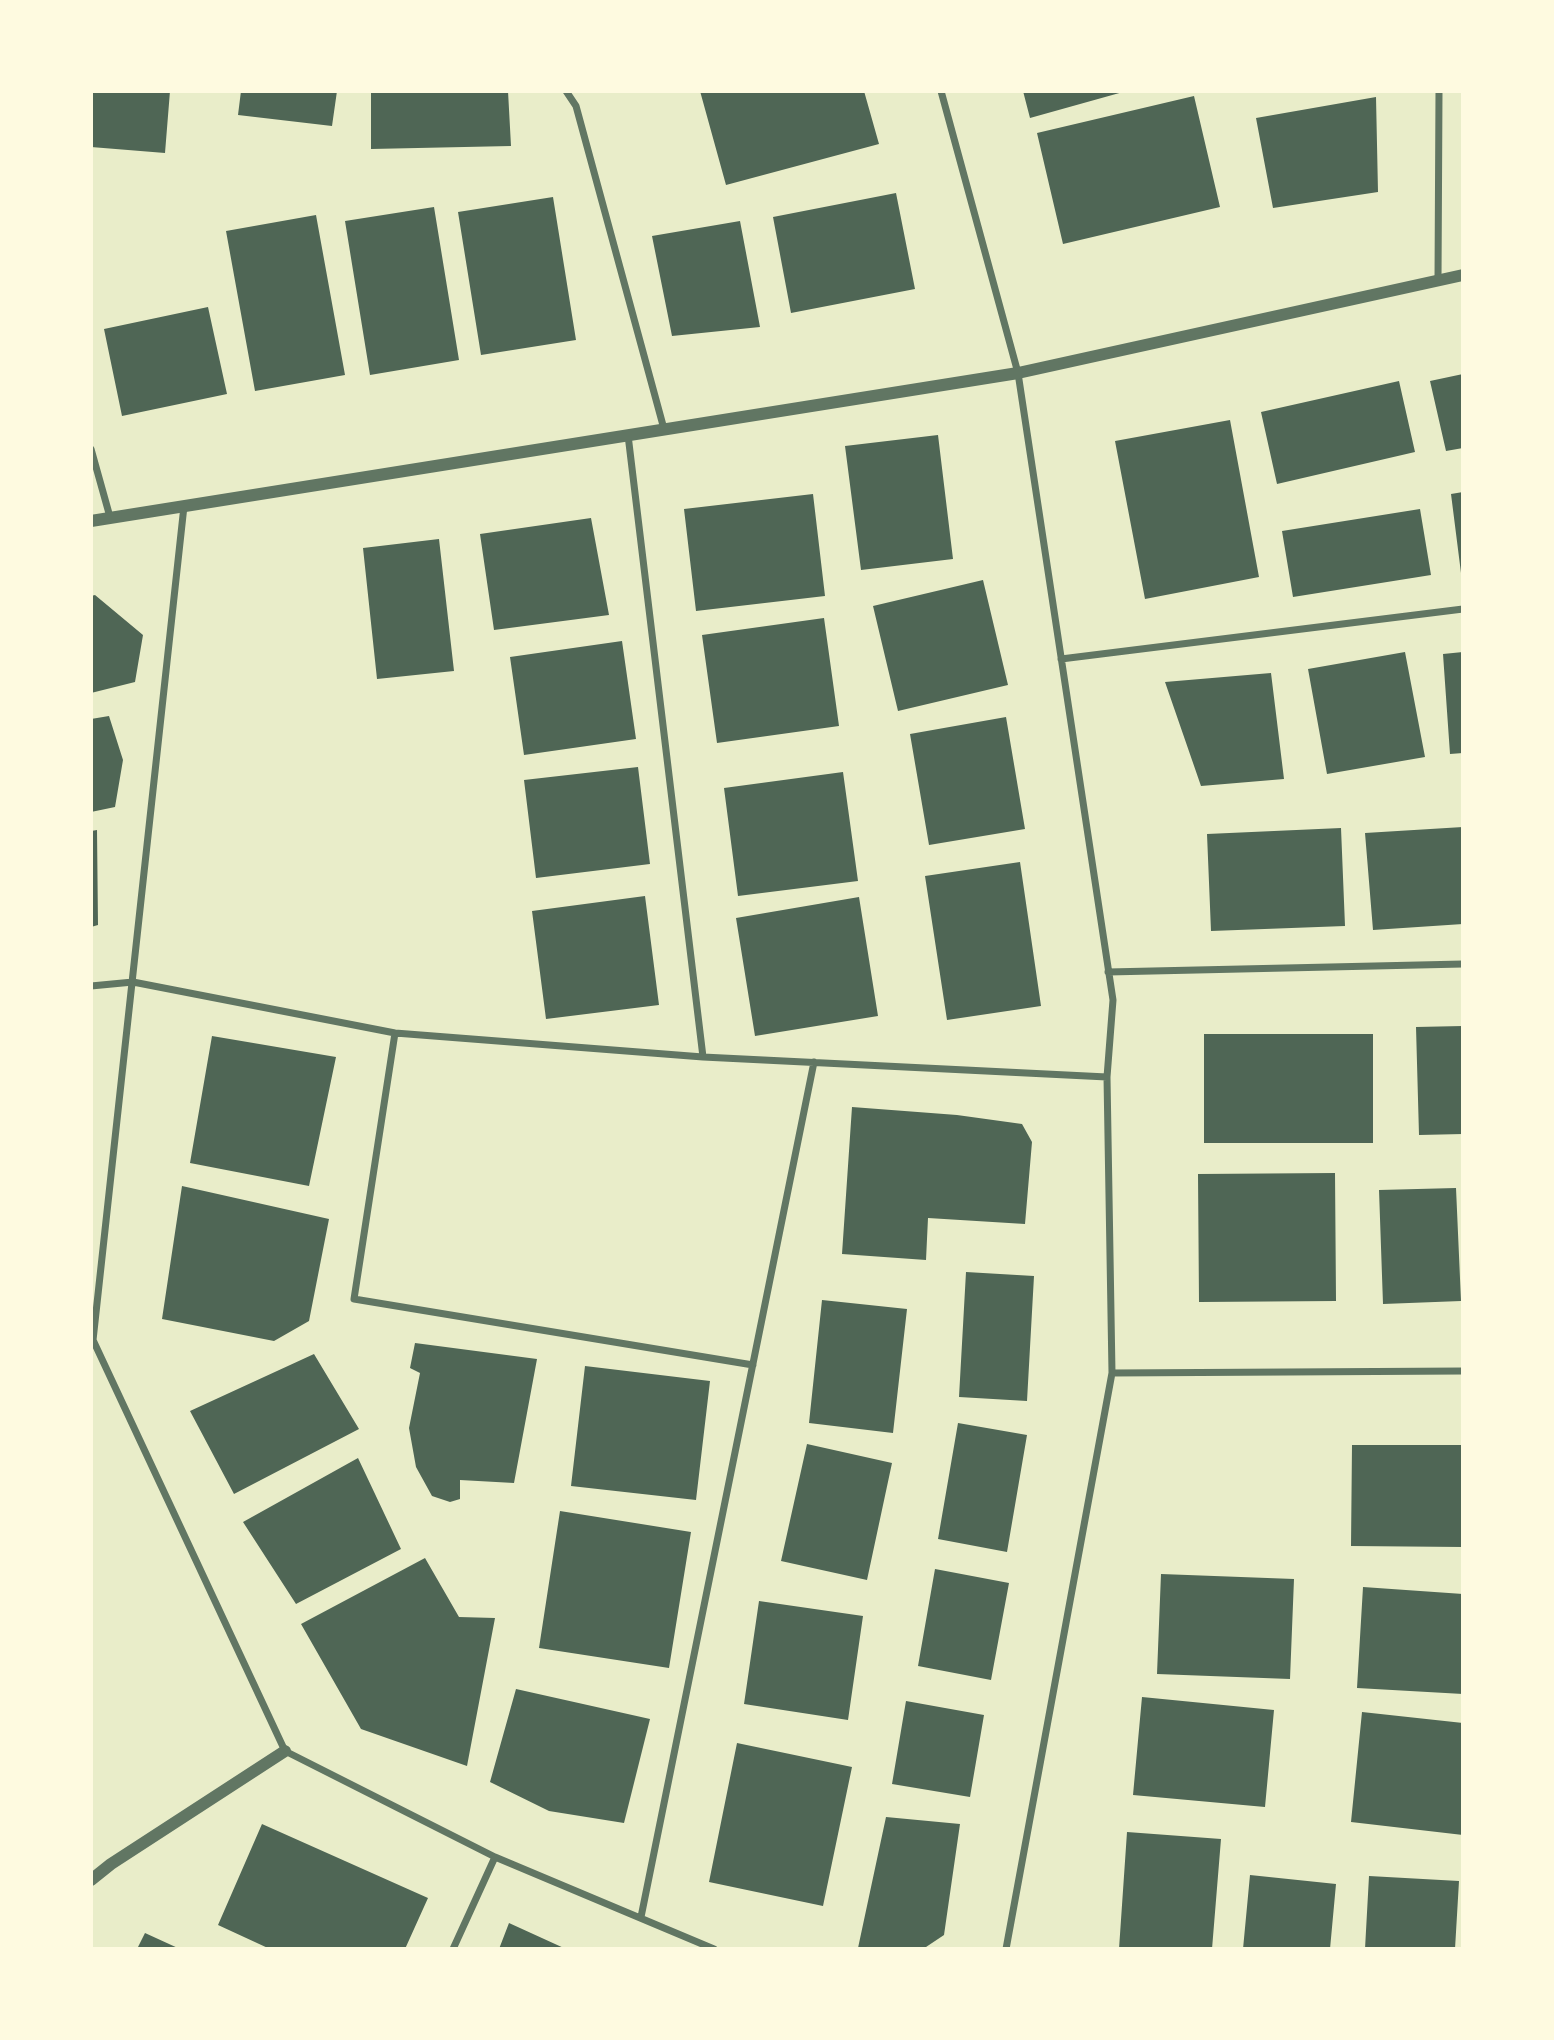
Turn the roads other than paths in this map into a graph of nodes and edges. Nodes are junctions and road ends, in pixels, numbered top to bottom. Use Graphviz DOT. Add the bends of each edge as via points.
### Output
graph roads {
  1 [pos="566,91"];
  2 [pos="941,91"];
  3 [pos="1439,91"];
  4 [pos="1463,275"];
  5 [pos="1438,279"];
  6 [pos="1018,373"];
  7 [pos="664,429"];
  8 [pos="628,435"];
  9 [pos="91,449"];
  10 [pos="184,505"];
  11 [pos="110,517"];
  12 [pos="91,522"];
  13 [pos="1463,609"];
  14 [pos="1061,659"];
  15 [pos="1463,964"];
  16 [pos="1108,972"];
  17 [pos="133,982"];
  18 [pos="91,986"];
  19 [pos="395,1033"];
  20 [pos="703,1056"];
  21 [pos="814,1062"];
  22 [pos="1107,1077"];
  23 [pos="92,1341"];
  24 [pos="753,1365"];
  25 [pos="1463,1371"];
  26 [pos="1112,1373"];
  27 [pos="285,1751"];
  28 [pos="495,1857"];
  29 [pos="91,1881"];
  30 [pos="641,1917"];
  31 [pos="453,1949"];
  32 [pos="714,1949"];
  33 [pos="1006,1949"];
  1 -- 7 [label="street" via="576,106"];
  2 -- 6 [label="street"];
  3 -- 5 [label="street"];
  4 -- 5 [label="street"];
  5 -- 6 [label="street"];
  6 -- 7 [label="street"];
  6 -- 14 [label="street"];
  7 -- 8 [label="street"];
  8 -- 10 [label="street"];
  8 -- 20 [label="street"];
  9 -- 11 [label="street"];
  10 -- 11 [label="street"];
  10 -- 17 [label="street"];
  11 -- 12 [label="street"];
  13 -- 14 [label="street"];
  14 -- 16 [label="street"];
  15 -- 16 [label="street"];
  16 -- 22 [label="street" via="1112,1000"];
  17 -- 18 [label="street"];
  17 -- 19 [label="street"];
  17 -- 23 [label="street"];
  19 -- 20 [label="street"];
  19 -- 24 [label="street" via="354,1299"];
  20 -- 21 [label="street"];
  21 -- 22 [label="street"];
  21 -- 24 [label="street"];
  22 -- 26 [label="street"];
  23 -- 27 [label="street"];
  24 -- 30 [label="street"];
  25 -- 26 [label="street"];
  26 -- 33 [label="street"];
  27 -- 28 [label="street"];
  27 -- 29 [label="street"];
  28 -- 30 [label="street"];
  28 -- 31 [label="street"];
  30 -- 32 [label="street"];
}
